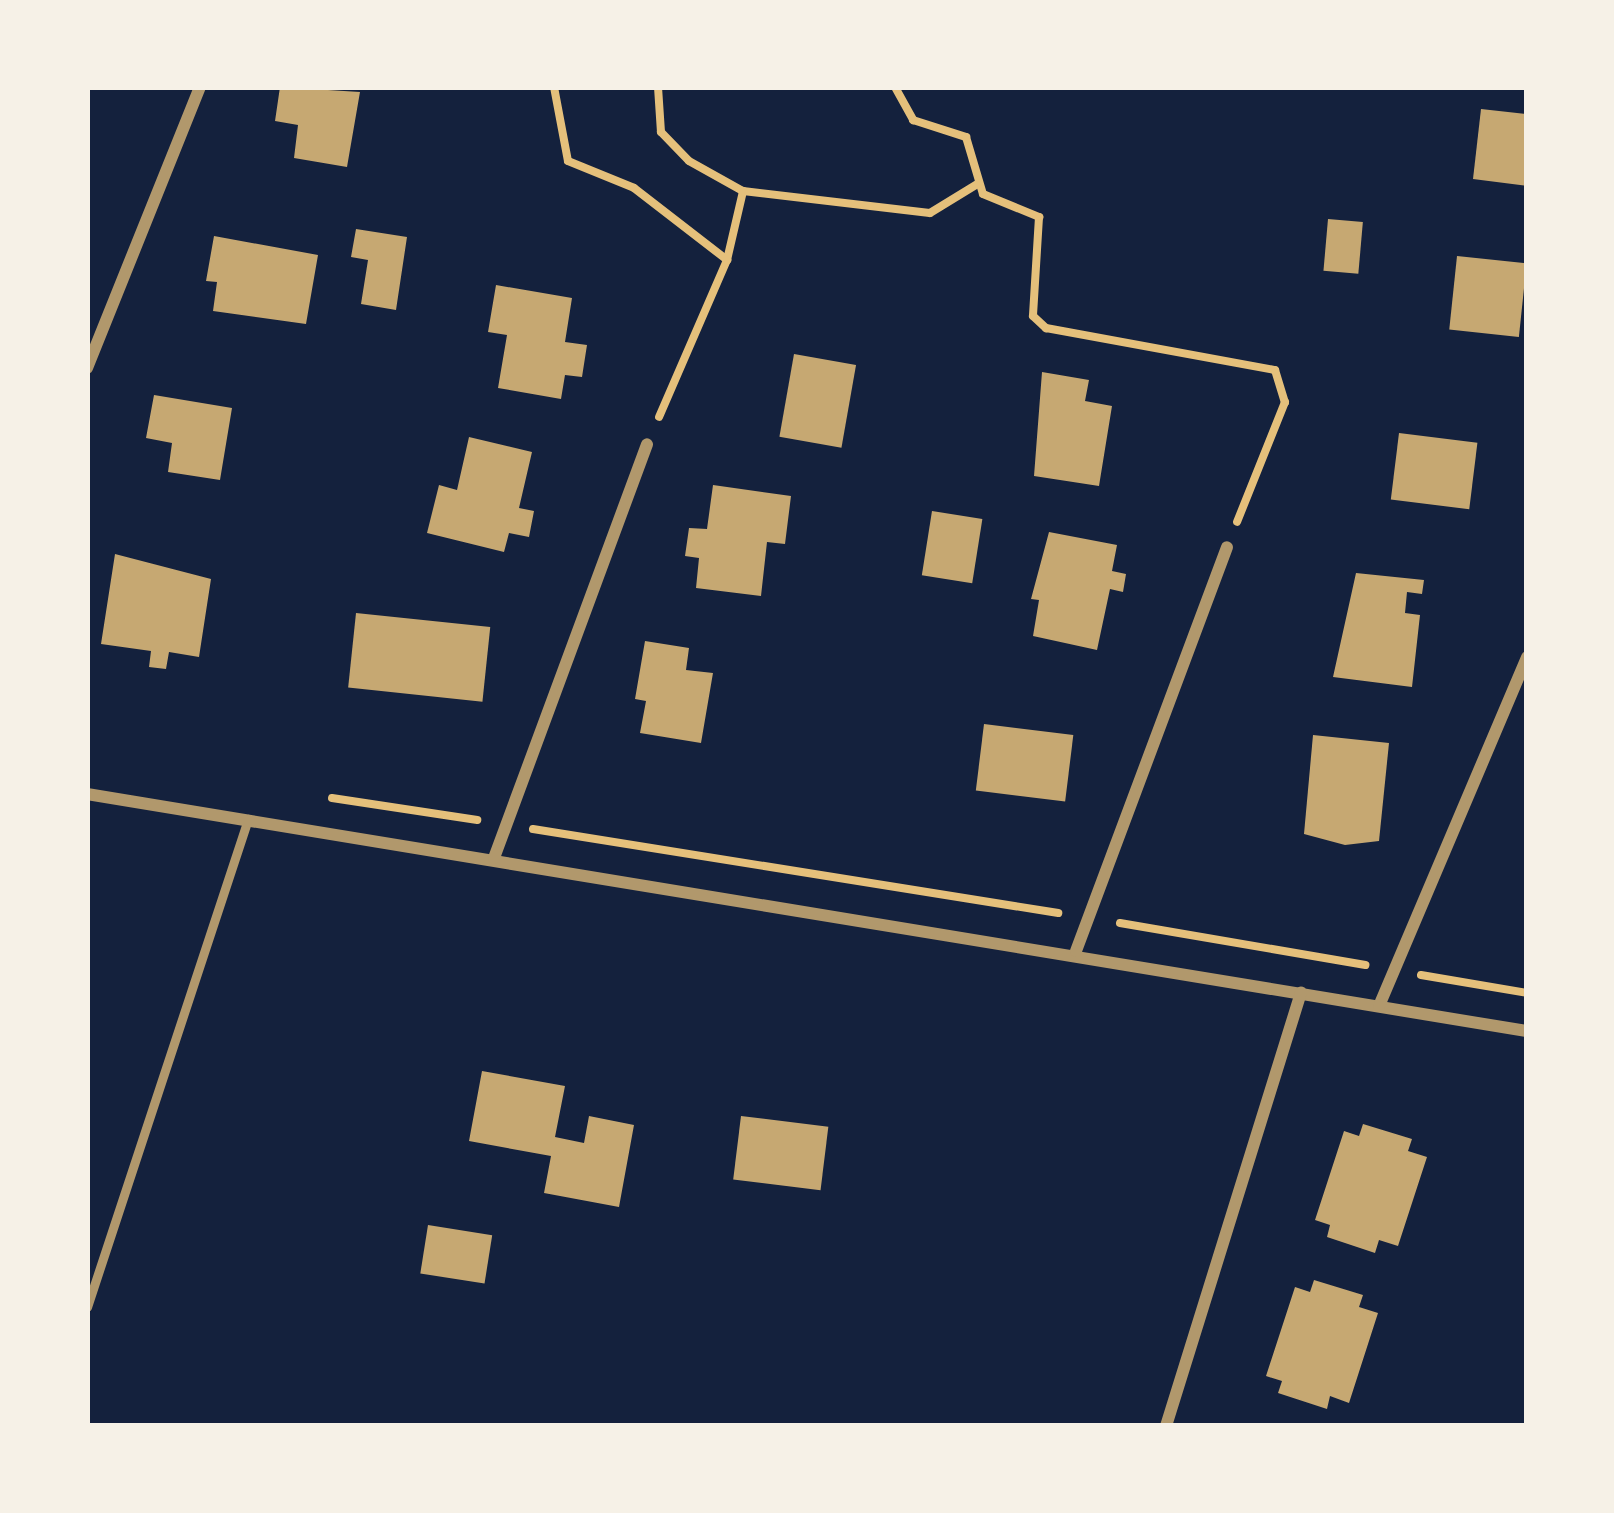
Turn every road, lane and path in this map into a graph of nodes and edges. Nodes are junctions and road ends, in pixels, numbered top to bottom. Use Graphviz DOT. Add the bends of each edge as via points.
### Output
graph roads {
  1 [pos="200,87"];
  2 [pos="554,87"];
  3 [pos="658,87"];
  4 [pos="895,87"];
  5 [pos="979,183"];
  6 [pos="743,191"];
  7 [pos="727,260"];
  8 [pos="87,368"];
  9 [pos="647,444"];
  10 [pos="1227,548"];
  11 [pos="1527,657"];
  12 [pos="87,794"];
  13 [pos="323,796"];
  14 [pos="248,819"];
  15 [pos="505,824"];
  16 [pos="494,858"];
  17 [pos="1089,918"];
  18 [pos="1076,951"];
  19 [pos="1394,970"];
  20 [pos="1301,993"];
  21 [pos="1527,993"];
  22 [pos="1379,1006"];
  23 [pos="1527,1030"];
  24 [pos="87,1307"];
  25 [pos="1166,1426"];
  1 -- 8 [label="street"];
  2 -- 7 [label="path" via="568,161 634,188"];
  3 -- 6 [label="path" via="661,132 689,161"];
  4 -- 5 [label="path" via="914,120 966,137"];
  5 -- 6 [label="path" via="930,213"];
  5 -- 10 [label="path" via="983,194 1039,217 1033,316 1046,328 1275,370 1285,402"];
  6 -- 7 [label="path"];
  7 -- 9 [label="path"];
  9 -- 15 [label="street"];
  10 -- 17 [label="street"];
  11 -- 19 [label="street"];
  12 -- 14 [label="street"];
  13 -- 15 [label="path"];
  14 -- 16 [label="street"];
  14 -- 24 [label="lane"];
  15 -- 16 [label="street"];
  15 -- 17 [label="path"];
  16 -- 18 [label="street"];
  17 -- 18 [label="street"];
  17 -- 19 [label="path"];
  18 -- 20 [label="street"];
  19 -- 21 [label="path"];
  19 -- 22 [label="street"];
  20 -- 22 [label="street"];
  20 -- 25 [label="street"];
  22 -- 23 [label="street"];
}
